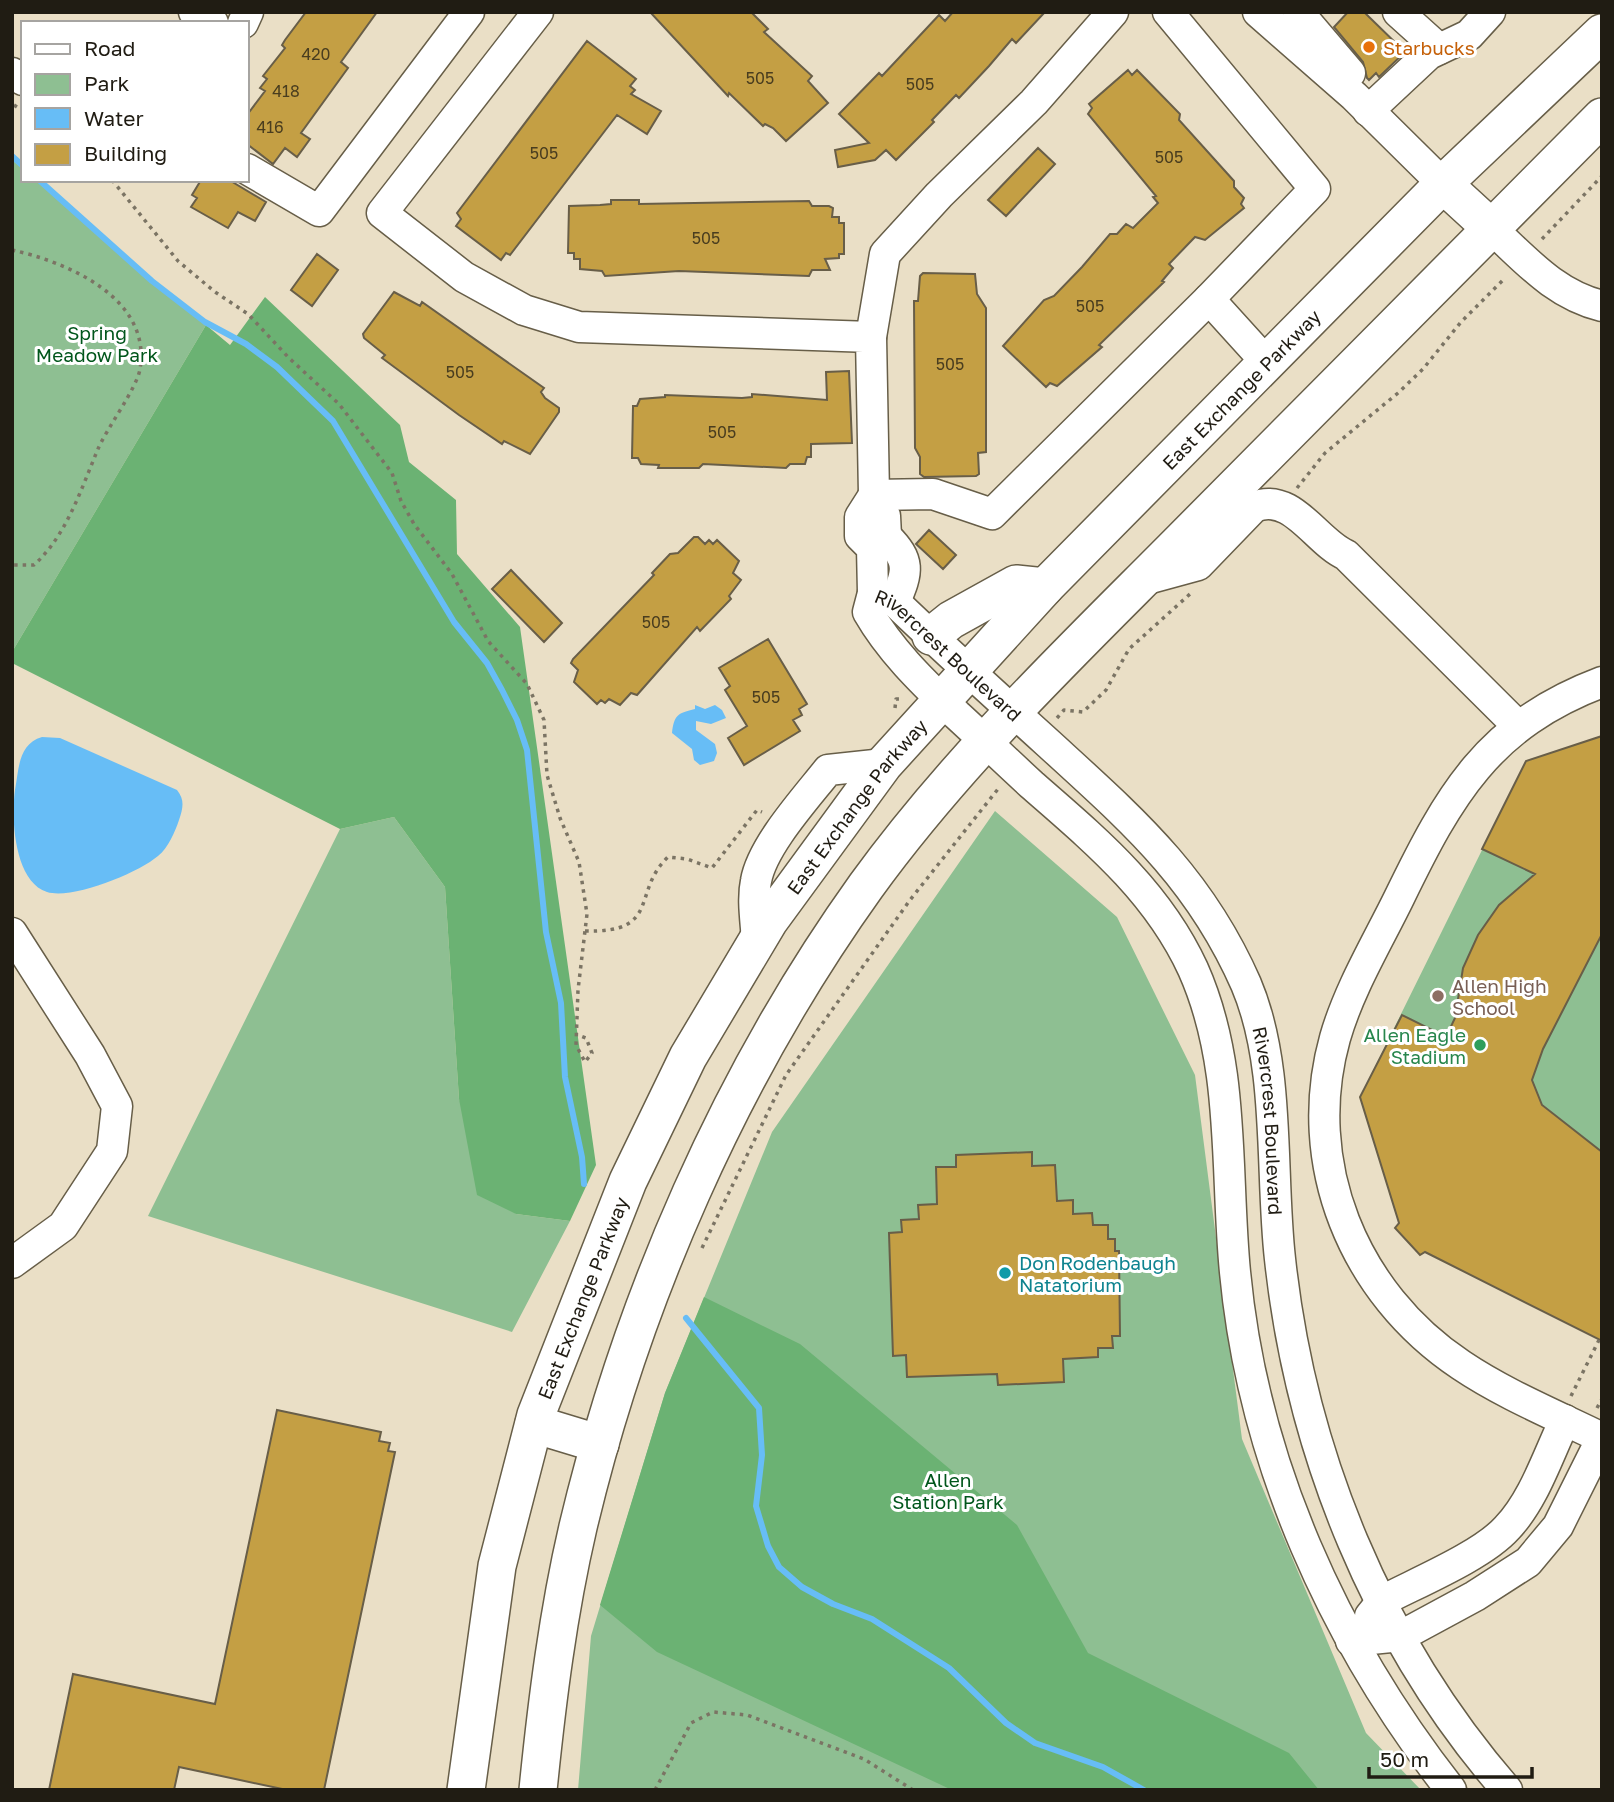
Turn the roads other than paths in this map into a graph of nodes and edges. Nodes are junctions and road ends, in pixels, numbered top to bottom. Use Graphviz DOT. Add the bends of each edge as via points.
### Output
graph roads {
  1 [pos="194,12"];
  2 [pos="469,12"];
  3 [pos="538,12"];
  4 [pos="1112,12"];
  5 [pos="1168,12"];
  6 [pos="1258,12"];
  7 [pos="1298,12"];
  8 [pos="1398,12"];
  9 [pos="1475,17"];
  10 [pos="210,21"];
  11 [pos="1602,33"];
  12 [pos="1439,49"];
  13 [pos="1361,104"];
  14 [pos="1602,117"];
  15 [pos="248,170"];
  16 [pos="1443,184"];
  17 [pos="1491,228"];
  18 [pos="1209,299"];
  19 [pos="1602,306"];
  20 [pos="871,337"];
  21 [pos="1267,363"];
  22 [pos="874,495"];
  23 [pos="1143,580"];
  24 [pos="1045,587"];
  25 [pos="884,598"];
  26 [pos="931,636"];
  27 [pos="969,672"];
  28 [pos="1602,682"];
  29 [pos="942,700"];
  30 [pos="1013,711"];
  31 [pos="1518,726"];
  32 [pos="986,741"];
  33 [pos="12,933"];
  34 [pos="1270,1121"];
  35 [pos="1226,1124"];
  36 [pos="12,1264"];
  37 [pos="1568,1409"];
  38 [pos="534,1424"];
  39 [pos="1600,1429"];
  40 [pos="600,1444"];
  41 [pos="1382,1601"];
  42 [pos="1401,1636"];
  43 [pos="1351,1641"];
  44 [pos="466,1790"];
  45 [pos="538,1790"];
  46 [pos="1451,1790"];
  47 [pos="1507,1790"];
  1 -- 10 [label="street"];
  2 -- 15 [label="street" via="320,211"];
  3 -- 20 [label="street" via="382,213 464,278 524,310 579,327"];
  4 -- 20 [label="street" via="1034,102 886,254"];
  5 -- 18 [label="street" via="1315,189"];
  6 -- 13 [label="street"];
  7 -- 13 [label="street" via="1350,72"];
  8 -- 12 [label="street"];
  9 -- 12 [label="street" via="1469,34"];
  11 -- 16 [label="main road, East Exchange Parkway"];
  12 -- 13 [label="street"];
  13 -- 16 [label="street"];
  14 -- 17 [label="main road"];
  16 -- 17 [label="main road"];
  16 -- 21 [label="main road, East Exchange Parkway"];
  17 -- 19 [label="street" via="1556,288"];
  17 -- 23 [label="main road"];
  18 -- 21 [label="street"];
  18 -- 22 [label="street" via="992,514 933,494"];
  20 -- 22 [label="street"];
  21 -- 24 [label="main road, East Exchange Parkway"];
  22 -- 25 [label="street" via="860,517 860,536 879,542"];
  23 -- 30 [label="main road"];
  23 -- 31 [label="street" via="1198,565 1254,507 1280,505 1292,510 1330,548 1346,555"];
  24 -- 26 [label="main road" via="1016,584"];
  24 -- 27 [label="main road, East Exchange Parkway"];
  25 -- 26 [label="street, Rivercrest Boulevard"];
  25 -- 29 [label="street, Rivercrest Boulevard" via="868,612 887,645"];
  26 -- 27 [label="street, Rivercrest Boulevard"];
  27 -- 29 [label="main road, East Exchange Parkway"];
  27 -- 30 [label="street, Rivercrest Boulevard"];
  28 -- 31 [label="street"];
  29 -- 32 [label="street, Rivercrest Boulevard"];
  29 -- 38 [label="main road, East Exchange Parkway" via="884,764 806,868 688,1057 628,1181"];
  30 -- 32 [label="main road"];
  30 -- 34 [label="street, Rivercrest Boulevard" via="1148,835 1202,903 1256,1011"];
  31 -- 37 [label="street" via="1483,758 1452,797 1351,995 1329,1065 1324,1136 1342,1218 1365,1267 1387,1296 1458,1364"];
  32 -- 35 [label="street, Rivercrest Boulevard" via="1126,870 1170,927 1193,969 1209,1014 1223,1071"];
  32 -- 40 [label="main road" via="864,889 752,1072 662,1264 636,1328"];
  33 -- 36 [label="street" via="90,1055 117,1107 112,1151 63,1226"];
  34 -- 35 [label="street"];
  34 -- 41 [label="street, Rivercrest Boulevard" via="1280,1261 1300,1382 1339,1507"];
  35 -- 43 [label="street, Rivercrest Boulevard" via="1235,1272 1252,1376 1296,1522"];
  37 -- 39 [label="street"];
  37 -- 41 [label="street" via="1507,1529 1485,1546"];
  38 -- 40 [label="main road"];
  38 -- 44 [label="main road, East Exchange Parkway" via="497,1566"];
  39 -- 42 [label="street" via="1558,1526 1534,1557 1502,1581"];
  40 -- 45 [label="main road" via="564,1596"];
  41 -- 42 [label="street, Rivercrest Boulevard"];
  41 -- 43 [label="street"];
  42 -- 43 [label="street"];
  42 -- 47 [label="street, Rivercrest Boulevard" via="1444,1707"];
  43 -- 46 [label="street, Rivercrest Boulevard" via="1392,1711"];
}
